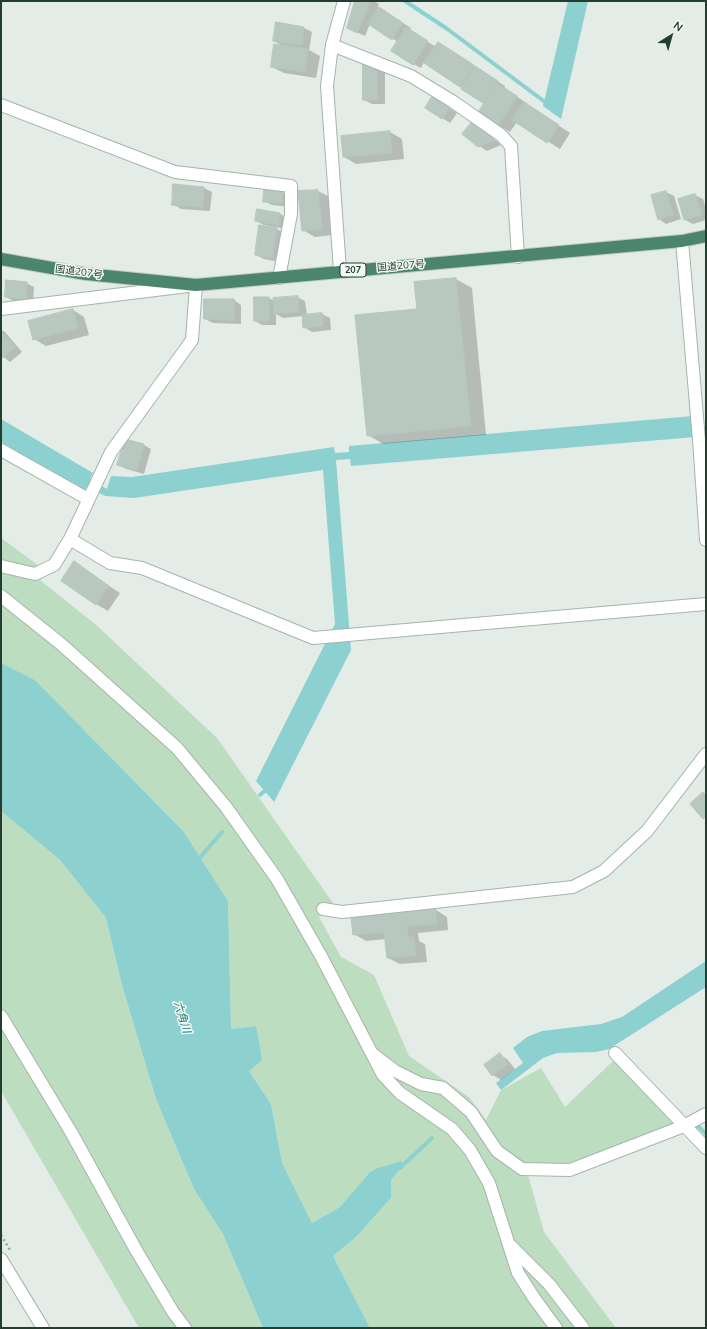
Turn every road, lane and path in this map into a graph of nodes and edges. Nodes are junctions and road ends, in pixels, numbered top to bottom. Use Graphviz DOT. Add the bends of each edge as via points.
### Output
graph roads {
  1 [pos="344,1"];
  2 [pos="332,45"];
  3 [pos="1,104"];
  4 [pos="706,236"];
  5 [pos="682,241"];
  6 [pos="518,257"];
  7 [pos="1,259"];
  8 [pos="340,271"];
  9 [pos="279,278"];
  10 [pos="196,285"];
  11 [pos="1,308"];
  12 [pos="1,450"];
  13 [pos="92,490"];
  14 [pos="70,539"];
  15 [pos="706,540"];
  16 [pos="1,566"];
  17 [pos="1,596"];
  18 [pos="706,604"];
  19 [pos="706,754"];
  20 [pos="323,909"];
  21 [pos="1,1016"];
  22 [pos="370,1052"];
  23 [pos="615,1053"];
  24 [pos="706,1114"];
  25 [pos="689,1123"];
  26 [pos="706,1148"];
  27 [pos="507,1243"];
  28 [pos="1,1259"];
  29 [pos="43,1328"];
  30 [pos="185,1328"];
  31 [pos="556,1328"];
  32 [pos="583,1328"];
  1 -- 2 [label="street"];
  2 -- 6 [label="street" via="411,76 501,135 511,146"];
  2 -- 8 [label="street" via="327,86"];
  3 -- 9 [label="street" via="176,172 291,186 291,214"];
  4 -- 5 [label="highway, 国道207号 / 207"];
  5 -- 6 [label="highway, 国道207号 / 207"];
  5 -- 15 [label="street"];
  6 -- 8 [label="highway, 国道207号 / 207"];
  7 -- 10 [label="highway, 国道207号 / 207" via="86,274"];
  8 -- 9 [label="highway, 国道207号 / 207"];
  9 -- 10 [label="highway, 国道207号 / 207"];
  10 -- 11 [label="street"];
  10 -- 13 [label="street" via="192,340 111,452"];
  12 -- 13 [label="street"];
  13 -- 14 [label="street"];
  14 -- 16 [label="street" via="54,565 35,574"];
  14 -- 18 [label="street" via="110,563 142,568 313,638"];
  17 -- 22 [label="street" via="61,644 177,748 226,807 277,879 321,956"];
  19 -- 20 [label="street" via="647,831 604,871 573,887 342,912"];
  21 -- 30 [label="street" via="71,1132 136,1250"];
  22 -- 25 [label="street" via="395,1071 421,1084 443,1088 471,1112 497,1151 522,1170 570,1170"];
  22 -- 27 [label="street" via="383,1076 400,1093 452,1128 470,1150 488,1183"];
  23 -- 25 [label="street"];
  24 -- 25 [label="street"];
  25 -- 26 [label="street"];
  27 -- 31 [label="street" via="518,1273"];
  27 -- 32 [label="street" via="549,1284"];
  28 -- 29 [label="street"];
}
